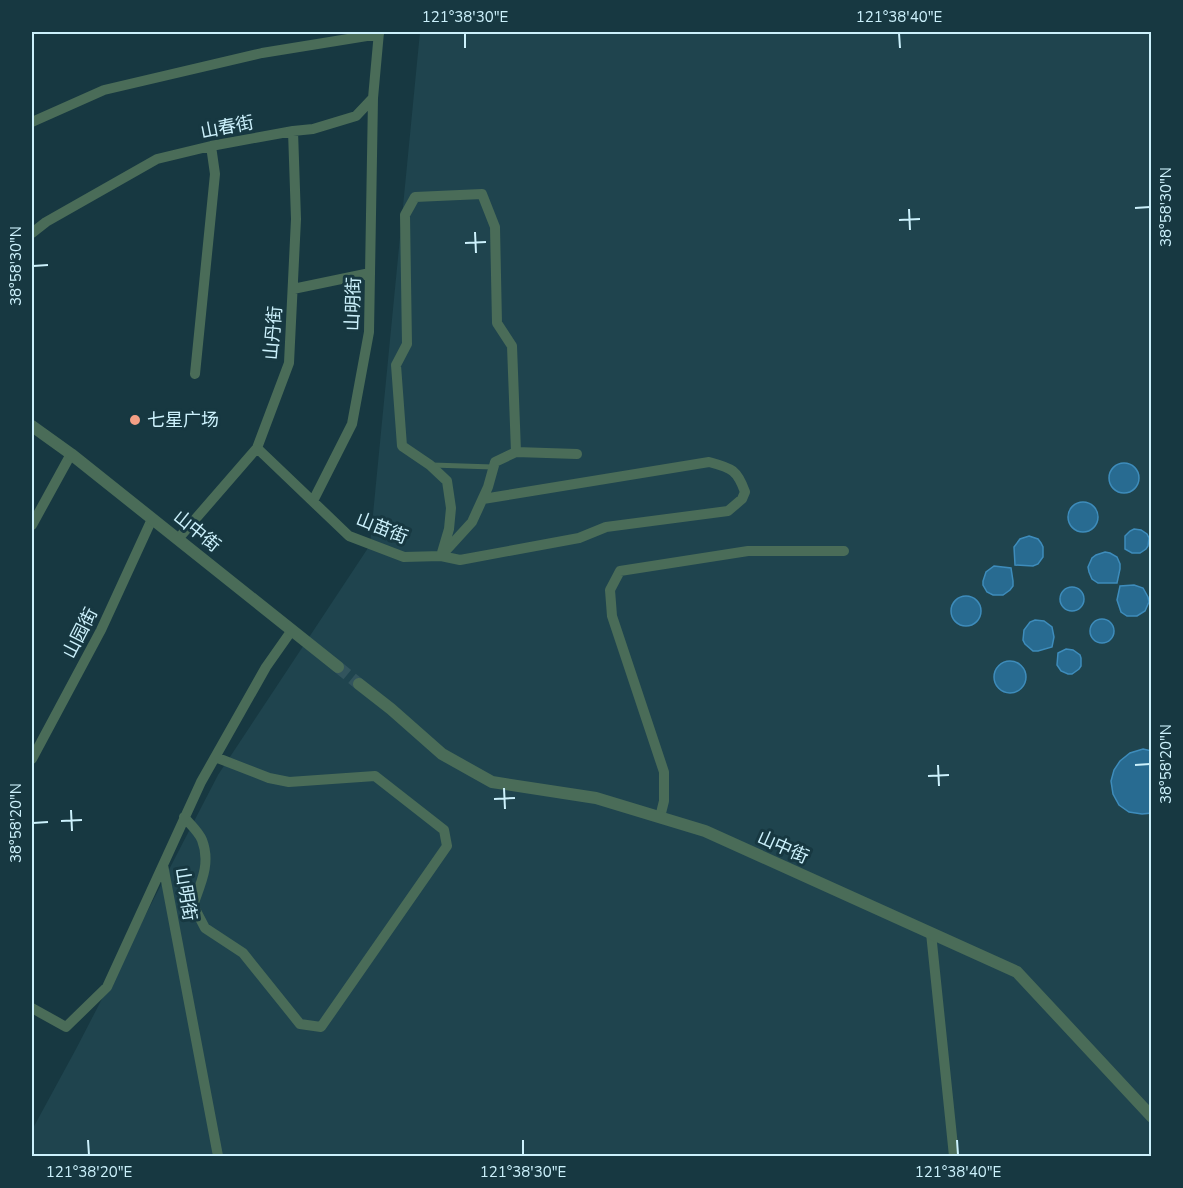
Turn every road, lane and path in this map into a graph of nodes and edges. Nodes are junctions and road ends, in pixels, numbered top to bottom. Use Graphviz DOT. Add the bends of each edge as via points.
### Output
graph roads {
  1 [pos="379,33"];
  2 [pos="372,98"];
  3 [pos="32,122"];
  4 [pos="293,131"];
  5 [pos="212,146"];
  6 [pos="32,233"];
  7 [pos="370,273"];
  8 [pos="292,289"];
  9 [pos="195,374"];
  10 [pos="32,426"];
  11 [pos="257,448"];
  12 [pos="516,452"];
  13 [pos="71,454"];
  14 [pos="577,454"];
  15 [pos="430,465"];
  16 [pos="493,468"];
  17 [pos="483,499"];
  18 [pos="313,501"];
  19 [pos="37,507"];
  20 [pos="152,519"];
  21 [pos="32,525"];
  22 [pos="178,539"];
  23 [pos="844,551"];
  24 [pos="441,556"];
  25 [pos="292,630"];
  26 [pos="338,667"];
  27 [pos="359,684"];
  28 [pos="215,757"];
  29 [pos="32,759"];
  30 [pos="184,817"];
  31 [pos="660,817"];
  32 [pos="163,865"];
  33 [pos="931,933"];
  34 [pos="32,1008"];
  35 [pos="1152,1117"];
  36 [pos="218,1156"];
  37 [pos="954,1156"];
  1 -- 2 [label="street"];
  1 -- 3 [label="street" via="262,53 105,90"];
  2 -- 4 [label="street, 山春街" via="356,116"];
  2 -- 7 [label="street, 山明街"];
  4 -- 5 [label="street, 山春街"];
  4 -- 8 [label="street, 山丹街" via="296,219"];
  5 -- 6 [label="street, 山春街" via="157,159"];
  5 -- 9 [label="street" via="215,174"];
  7 -- 8 [label="street"];
  7 -- 18 [label="street, 山明街" via="369,332 352,424"];
  8 -- 11 [label="street, 山丹街" via="289,363"];
  10 -- 13 [label="street, 山中街"];
  11 -- 18 [label="street, 山苗街"];
  11 -- 22 [label="street, 山丹街"];
  12 -- 14 [label="street"];
  12 -- 15 [label="street" via="512,346 496,323 495,227 482,194 415,197 405,215 406,344 396,365 402,446"];
  12 -- 16 [label="street" via="495,462"];
  13 -- 19 [label="street"];
  13 -- 20 [label="street, 山中街"];
  15 -- 16 [label="lane"];
  15 -- 24 [label="street" via="447,481 451,508"];
  16 -- 17 [label="street"];
  17 -- 24 [label="street" via="472,522"];
  17 -- 24 [label="street, 山苗街" via="709,462 730,468 746,492 728,511 606,526 579,538 460,560"];
  18 -- 24 [label="street, 山苗街" via="349,536 404,557"];
  19 -- 21 [label="street"];
  20 -- 22 [label="street, 山中街"];
  20 -- 29 [label="street, 山园街" via="101,630"];
  22 -- 25 [label="street, 山中街"];
  23 -- 31 [label="street" via="748,551 620,571 610,590 612,616 664,772"];
  25 -- 26 [label="street, 山中街"];
  25 -- 28 [label="street, 山明街" via="266,667"];
  27 -- 31 [label="street, 山中街" via="441,754 492,782 596,798"];
  28 -- 30 [label="street, 山明街"];
  28 -- 30 [label="street" via="288,782 375,776 444,830 447,846 321,1028 300,1024 243,953 205,928 193,905 207,863 202,838"];
  30 -- 32 [label="street, 山明街"];
  31 -- 33 [label="street, 山中街" via="705,831"];
  32 -- 34 [label="street" via="107,987 66,1027"];
  32 -- 36 [label="street, 山明街"];
  33 -- 35 [label="street, 山中街" via="1017,972"];
  33 -- 37 [label="street"];
}
